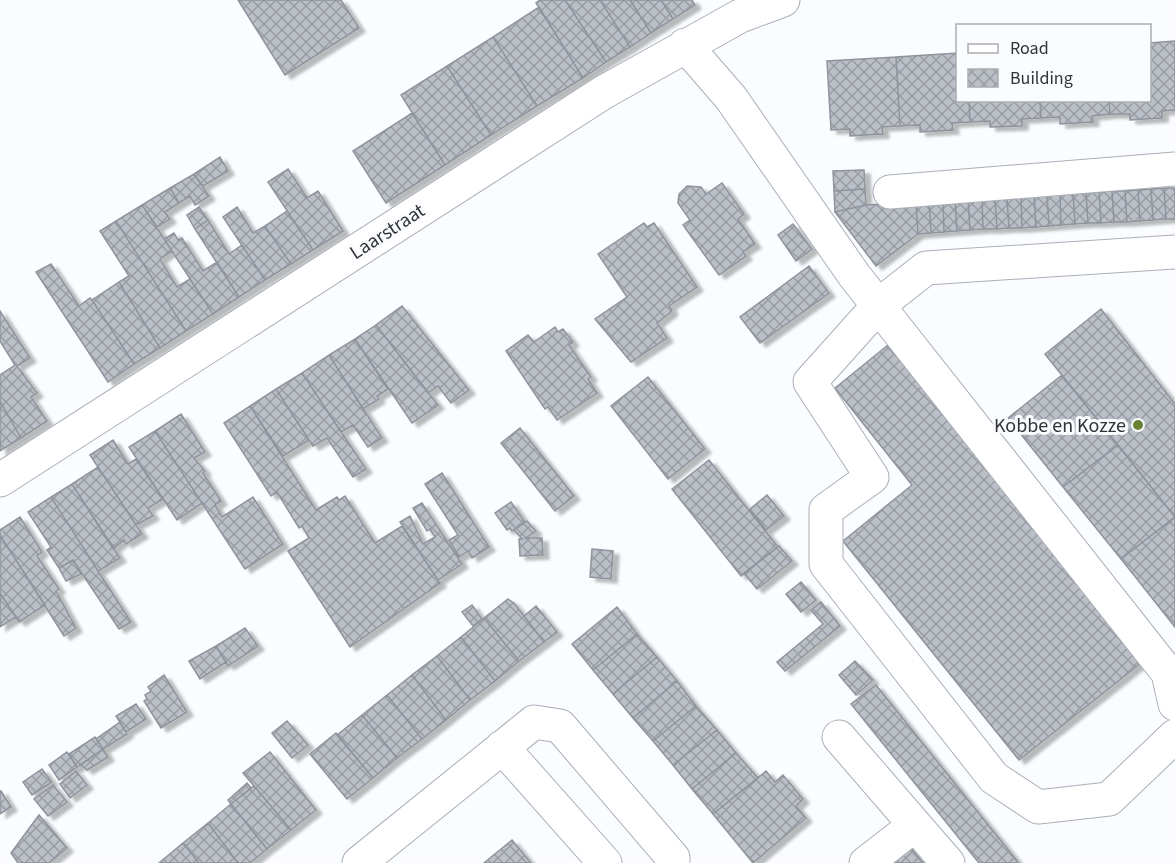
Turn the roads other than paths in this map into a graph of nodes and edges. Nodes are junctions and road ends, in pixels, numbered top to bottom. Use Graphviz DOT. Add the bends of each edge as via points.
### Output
graph roads {
  1 [pos="783,0"];
  2 [pos="685,45"];
  3 [pos="1175,169"];
  4 [pos="890,192"];
  5 [pos="1175,252"];
  6 [pos="879,305"];
  7 [pos="0,480"];
  8 [pos="1175,704"];
  9 [pos="1175,736"];
  10 [pos="838,737"];
  11 [pos="502,747"];
  12 [pos="915,825"];
  13 [pos="359,863"];
  14 [pos="605,863"];
  15 [pos="673,863"];
  16 [pos="866,863"];
  17 [pos="948,863"];
  1 -- 2 [label="street, Laarstraat" via="740,16"];
  2 -- 6 [label="street" via="731,98"];
  2 -- 7 [label="street, Laarstraat" via="595,98"];
  3 -- 4 [label="street"];
  5 -- 6 [label="street" via="926,268"];
  6 -- 8 [label="street" via="1168,673"];
  6 -- 9 [label="street" via="810,382 872,477 826,510 826,564 994,778 1038,807 1109,799"];
  10 -- 12 [label="street"];
  11 -- 13 [label="street"];
  11 -- 14 [label="street"];
  11 -- 15 [label="street" via="534,722 560,726 673,858"];
  12 -- 16 [label="street"];
  12 -- 17 [label="street"];
}
